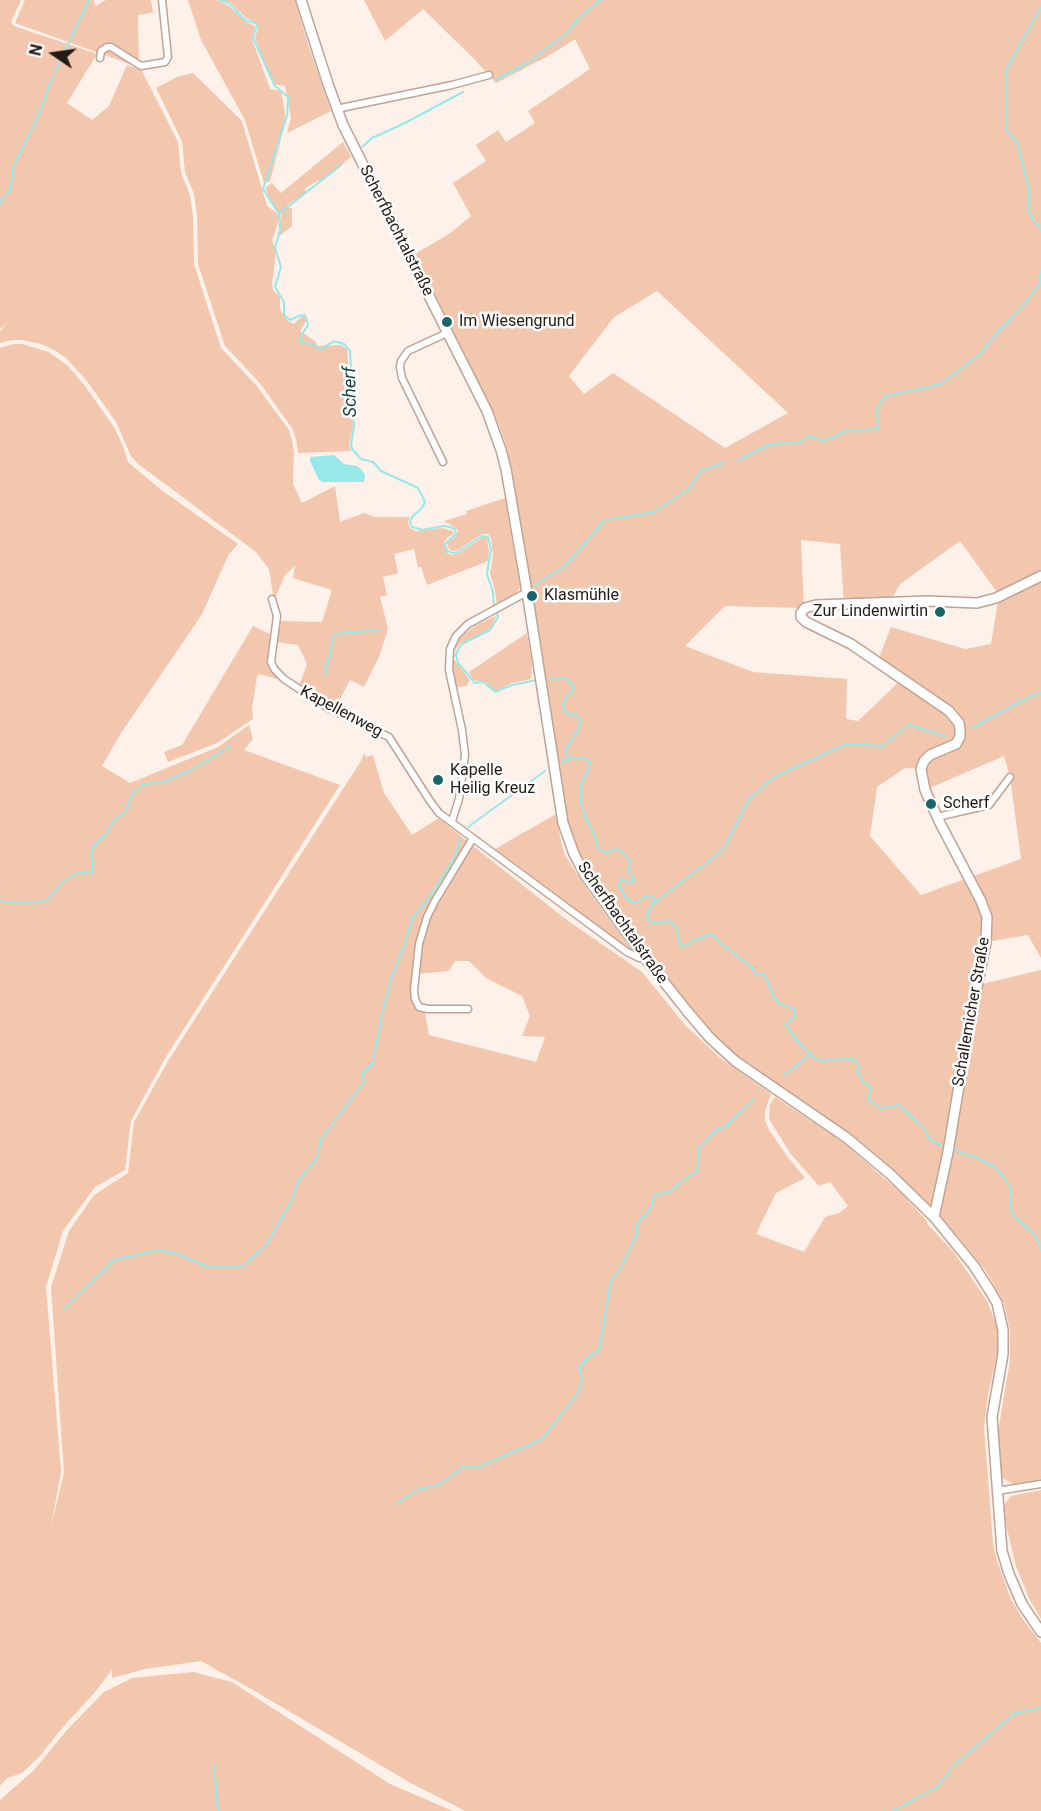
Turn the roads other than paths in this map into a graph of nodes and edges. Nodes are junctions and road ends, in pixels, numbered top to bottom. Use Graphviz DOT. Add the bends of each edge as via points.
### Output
graph roads {
  1 [pos="162,0"];
  2 [pos="301,0"];
  3 [pos="100,58"];
  4 [pos="489,75"];
  5 [pos="336,109"];
  6 [pos="447,333"];
  7 [pos="442,462"];
  8 [pos="1041,576"];
  9 [pos="527,592"];
  10 [pos="272,599"];
  11 [pos="1010,777"];
  12 [pos="937,817"];
  13 [pos="452,821"];
  14 [pos="473,838"];
  15 [pos="645,958"];
  16 [pos="468,1009"];
  17 [pos="934,1217"];
  18 [pos="1041,1484"];
  19 [pos="997,1491"];
  20 [pos="1041,1632"];
  1 -- 3 [label="street" via="168,57 165,62 141,66 111,47 101,51"];
  2 -- 5 [label="main road, Scherfbachtalstraße"];
  4 -- 5 [label="street"];
  5 -- 6 [label="main road, Scherfbachtalstraße"];
  6 -- 7 [label="street" via="408,351 400,367"];
  6 -- 9 [label="main road, Scherfbachtalstraße" via="487,411 501,450"];
  8 -- 12 [label="main road, Schallemicher Straße" via="977,603 816,605 801,613 806,622 851,644 955,717 960,729 956,744 930,755 921,769"];
  9 -- 13 [label="street" via="468,624 453,641 448,664 465,755"];
  9 -- 15 [label="main road, Scherfbachtalstraße" via="568,839 585,875"];
  10 -- 13 [label="street, Kapellenweg" via="276,616 271,662 275,670 328,708 389,737 439,813"];
  11 -- 12 [label="street" via="989,805"];
  12 -- 17 [label="main road, Schallemicher Straße" via="987,917 986,942"];
  13 -- 14 [label="street, Kapellenweg"];
  14 -- 15 [label="street, Kapellenweg" via="627,952"];
  14 -- 16 [label="street" via="427,917 419,944 414,990 419,1006"];
  15 -- 17 [label="main road, Scherfbachtalstraße" via="724,1052 857,1146"];
  17 -- 19 [label="main road, Scherfbachtalstraße" via="974,1266 997,1303 1000,1316 1003,1354 992,1417"];
  18 -- 19 [label="street"];
  19 -- 20 [label="main road, Scherfbachtalstraße" via="1002,1551 1009,1574 1022,1604"];
}
